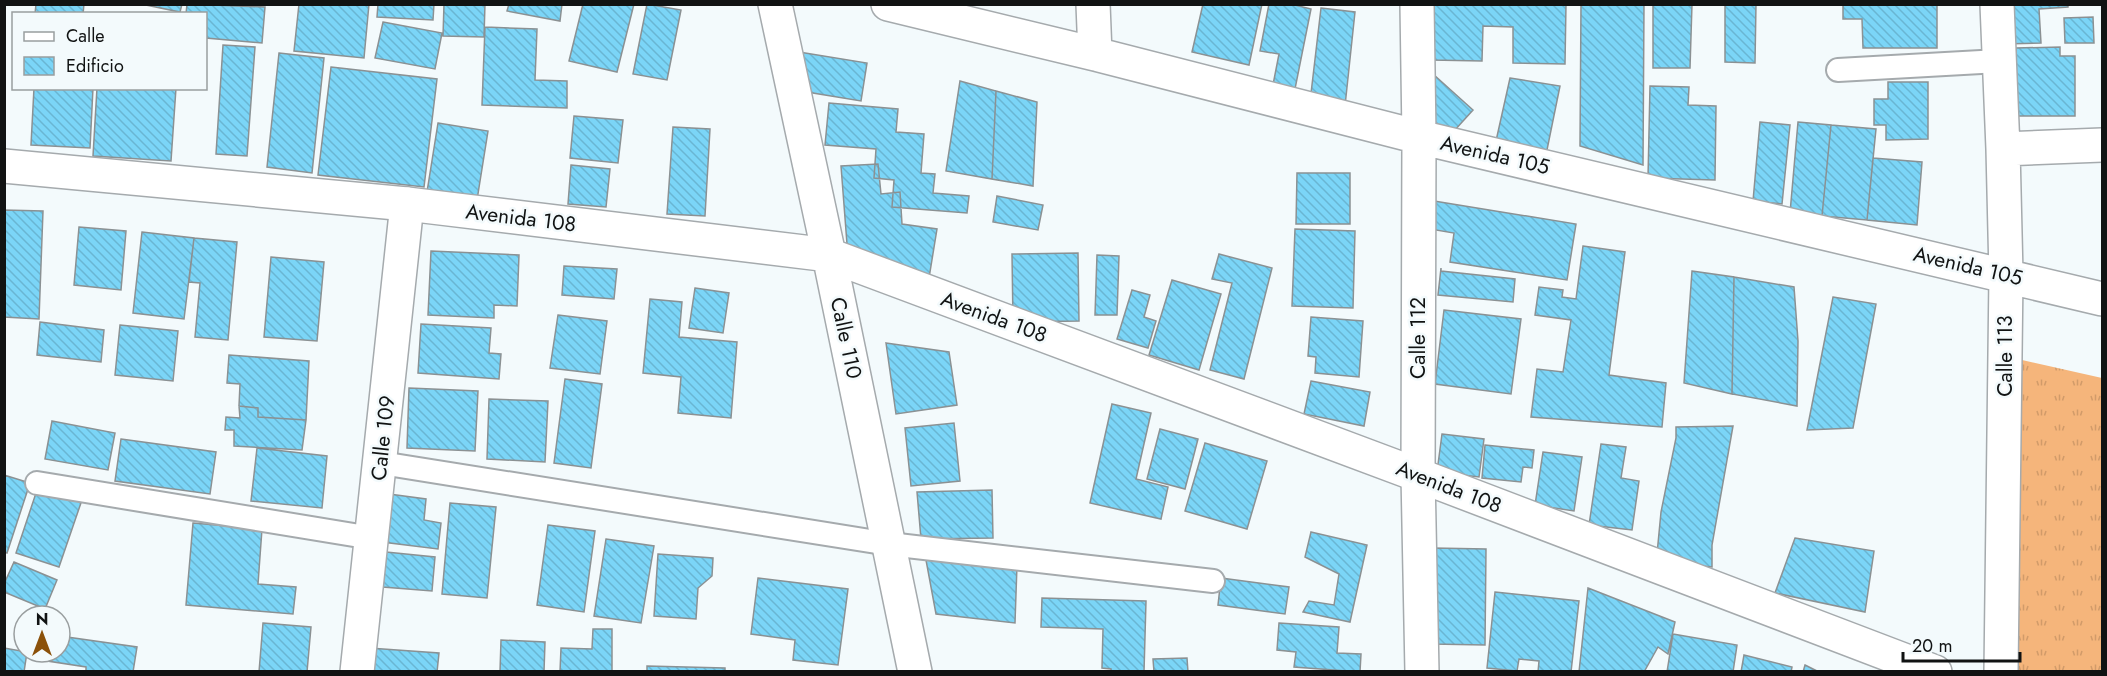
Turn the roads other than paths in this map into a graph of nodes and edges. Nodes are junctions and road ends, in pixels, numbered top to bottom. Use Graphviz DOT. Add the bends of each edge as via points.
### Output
graph roads {
  1 [pos="775,4"];
  2 [pos="888,4"];
  3 [pos="1093,4"];
  4 [pos="1417,4"];
  5 [pos="1997,4"];
  6 [pos="1095,54"];
  7 [pos="1999,61"];
  8 [pos="1838,70"];
  9 [pos="1419,137"];
  10 [pos="2103,145"];
  11 [pos="2003,149"];
  12 [pos="4,166"];
  13 [pos="407,204"];
  14 [pos="829,255"];
  15 [pos="2006,275"];
  16 [pos="2103,299"];
  17 [pos="381,463"];
  18 [pos="1418,475"];
  19 [pos="37,483"];
  20 [pos="372,538"];
  21 [pos="889,544"];
  22 [pos="1213,582"];
  23 [pos="357,672"];
  24 [pos="915,672"];
  25 [pos="1422,672"];
  26 [pos="1935,672"];
  27 [pos="2001,672"];
  1 -- 14 [label="street, Calle 110"];
  2 -- 6 [label="street, Avenida 105"];
  3 -- 6 [label="street"];
  4 -- 9 [label="street, Calle 112"];
  5 -- 7 [label="street, Calle 113"];
  6 -- 9 [label="street, Avenida 105"];
  7 -- 8 [label="lane"];
  7 -- 11 [label="street, Calle 113"];
  9 -- 15 [label="street, Avenida 105"];
  9 -- 18 [label="street, Calle 112"];
  10 -- 11 [label="street"];
  11 -- 15 [label="street, Calle 113"];
  12 -- 13 [label="street, Avenida 108"];
  13 -- 14 [label="street, Avenida 108"];
  13 -- 17 [label="street, Calle 109"];
  14 -- 18 [label="street, Avenida 108"];
  14 -- 21 [label="street, Calle 110"];
  15 -- 16 [label="street, Avenida 105"];
  15 -- 27 [label="street, Calle 113"];
  17 -- 20 [label="street, Calle 109"];
  17 -- 21 [label="lane"];
  18 -- 25 [label="street, Calle 112"];
  18 -- 26 [label="street, Avenida 108"];
  19 -- 20 [label="lane"];
  20 -- 23 [label="street, Calle 109"];
  21 -- 22 [label="lane"];
  21 -- 24 [label="street, Calle 110"];
}
